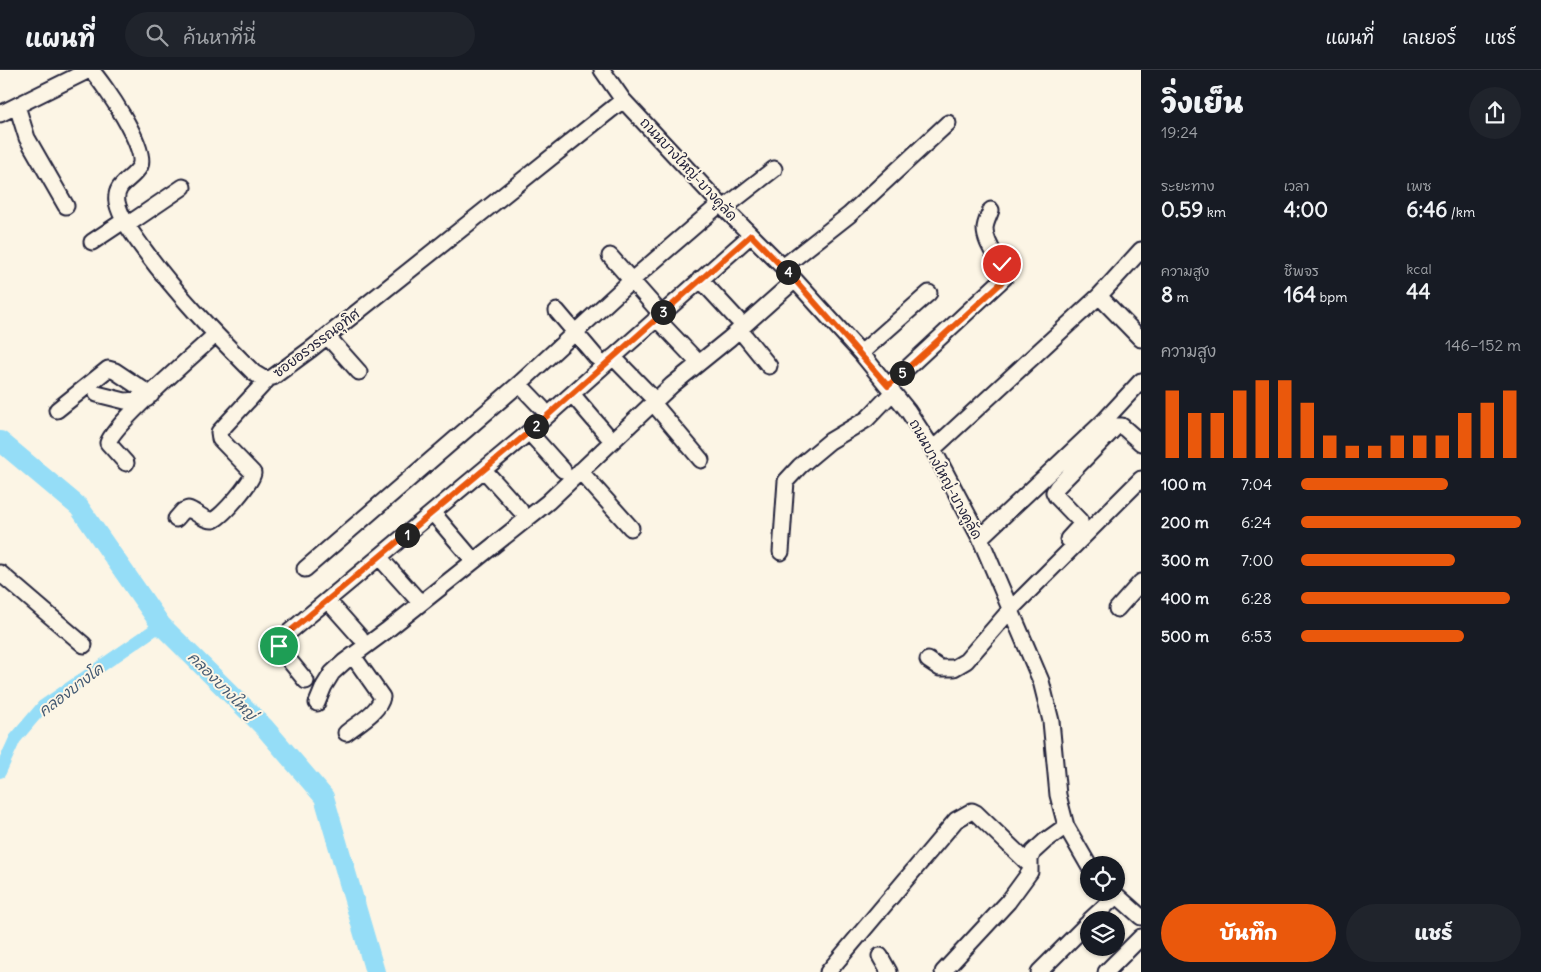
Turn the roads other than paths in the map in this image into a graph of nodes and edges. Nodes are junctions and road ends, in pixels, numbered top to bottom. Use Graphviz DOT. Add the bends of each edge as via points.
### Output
graph roads {
  1 [pos="92,70"];
  2 [pos="602,70"];
  3 [pos="623,100"];
  4 [pos="17,106"];
  5 [pos="0,114"];
  6 [pos="948,123"];
  7 [pos="774,169"];
  8 [pos="183,187"];
  9 [pos="66,206"];
  10 [pos="722,206"];
  11 [pos="991,210"];
  12 [pos="126,222"];
  13 [pos="751,235"];
  14 [pos="92,242"];
  15 [pos="1141,250"];
  16 [pos="610,256"];
  17 [pos="784,267"];
  18 [pos="700,279"];
  19 [pos="632,280"];
  20 [pos="795,280"];
  21 [pos="929,293"];
  22 [pos="1098,296"];
  23 [pos="557,311"];
  24 [pos="655,312"];
  25 [pos="738,324"];
  26 [pos="575,332"];
  27 [pos="215,335"];
  28 [pos="327,336"];
  29 [pos="1141,338"];
  30 [pos="861,353"];
  31 [pos="596,357"];
  32 [pos="613,357"];
  33 [pos="694,358"];
  34 [pos="768,366"];
  35 [pos="359,372"];
  36 [pos="268,379"];
  37 [pos="1141,381"];
  38 [pos="519,384"];
  39 [pos="891,389"];
  40 [pos="97,394"];
  41 [pos="572,394"];
  42 [pos="149,397"];
  43 [pos="652,400"];
  44 [pos="542,408"];
  45 [pos="57,410"];
  46 [pos="529,432"];
  47 [pos="607,434"];
  48 [pos="1141,443"];
  49 [pos="933,449"];
  50 [pos="701,460"];
  51 [pos="126,463"];
  52 [pos="484,470"];
  53 [pos="563,470"];
  54 [pos="580,471"];
  55 [pos="1141,479"];
  56 [pos="520,510"];
  57 [pos="433,513"];
  58 [pos="176,520"];
  59 [pos="631,528"];
  60 [pos="980,538"];
  61 [pos="781,552"];
  62 [pos="466,553"];
  63 [pos="380,558"];
  64 [pos="305,569"];
  65 [pos="1,576"];
  66 [pos="1141,582"];
  67 [pos="1030,591"];
  68 [pos="416,598"];
  69 [pos="328,601"];
  70 [pos="1011,609"];
  71 [pos="1117,610"];
  72 [pos="360,637"];
  73 [pos="84,645"];
  74 [pos="353,656"];
  75 [pos="928,660"];
  76 [pos="306,680"];
  77 [pos="317,704"];
  78 [pos="346,733"];
  79 [pos="1066,826"];
  80 [pos="1083,856"];
  81 [pos="1030,865"];
  82 [pos="1108,901"];
  83 [pos="1122,901"];
  84 [pos="1099,911"];
  85 [pos="1141,917"];
  86 [pos="1080,931"];
  87 [pos="1141,936"];
  88 [pos="880,956"];
  89 [pos="828,972"];
  90 [pos="889,972"];
  91 [pos="942,972"];
  92 [pos="1040,972"];
  93 [pos="1106,972"];
  1 -- 4 [label="street"];
  1 -- 12 [label="street, ซอยอรวรรณอุทิศ" via="115,101 141,155 139,168 117,193 117,203"];
  2 -- 3 [label="street, ถนนบางใหญ่-บางคูลัด"];
  3 -- 10 [label="street, ถนนบางใหญ่-บางคูลัด"];
  3 -- 28 [label="street, ซอยอรวรรณอุทิศ"];
  4 -- 5 [label="street"];
  4 -- 9 [label="street" via="27,138"];
  6 -- 17 [label="street" via="849,215"];
  7 -- 10 [label="street"];
  8 -- 12 [label="street"];
  10 -- 13 [label="street, ถนนบางใหญ่-บางคูลัด"];
  10 -- 19 [label="street"];
  11 -- 39 [label="street" via="985,228 988,242 1002,264 1005,277"];
  12 -- 14 [label="street"];
  12 -- 27 [label="street, ซอยอรวรรณอุทิศ" via="170,285"];
  13 -- 17 [label="street, ถนนบางใหญ่-บางคูลัด"];
  13 -- 18 [label="street"];
  15 -- 22 [label="street"];
  16 -- 19 [label="street"];
  17 -- 20 [label="street, ถนนบางใหญ่-บางคูลัด"];
  18 -- 24 [label="street"];
  18 -- 25 [label="street"];
  19 -- 24 [label="street"];
  19 -- 26 [label="street"];
  20 -- 25 [label="street"];
  20 -- 30 [label="street, ถนนบางใหญ่-บางคูลัด"];
  21 -- 30 [label="street"];
  22 -- 29 [label="street"];
  22 -- 49 [label="street"];
  23 -- 26 [label="street"];
  24 -- 32 [label="street"];
  24 -- 33 [label="street"];
  25 -- 34 [label="street"];
  25 -- 43 [label="street"];
  26 -- 31 [label="street"];
  26 -- 38 [label="street"];
  27 -- 36 [label="street, ซอยอรวรรณอุทิศ" via="254,373"];
  27 -- 42 [label="street"];
  28 -- 35 [label="street"];
  28 -- 36 [label="street, ซอยอรวรรณอุทิศ"];
  30 -- 39 [label="street, ถนนบางใหญ่-บางคูลัด"];
  32 -- 41 [label="street"];
  32 -- 43 [label="street"];
  36 -- 58 [label="street" via="219,432 220,439 250,469 253,478 216,518 207,520 188,509"];
  37 -- 60 [label="street" via="1104,422"];
  38 -- 44 [label="street"];
  38 -- 64 [label="street"];
  39 -- 49 [label="street, ถนนบางใหญ่-บางคูลัด"];
  39 -- 61 [label="street" via="867,418 830,442 786,481"];
  40 -- 42 [label="street" via="125,401"];
  41 -- 46 [label="street"];
  41 -- 47 [label="street"];
  42 -- 45 [label="street" via="108,369"];
  42 -- 51 [label="street" via="109,440 108,443"];
  43 -- 50 [label="street"];
  43 -- 54 [label="street"];
  46 -- 52 [label="street"];
  46 -- 53 [label="street"];
  48 -- 67 [label="street" via="1122,426 1117,426 1056,487 1056,496 1080,521 1080,525 1028,580"];
  49 -- 60 [label="street, ถนนบางใหญ่-บางคูลัด"];
  52 -- 56 [label="street"];
  52 -- 57 [label="street"];
  54 -- 59 [label="street"];
  54 -- 74 [label="street" via="548,502"];
  55 -- 67 [label="street"];
  57 -- 62 [label="street"];
  57 -- 63 [label="street"];
  60 -- 70 [label="street, ถนนบางใหญ่-บางคูลัด"];
  63 -- 68 [label="street"];
  63 -- 69 [label="street"];
  65 -- 73 [label="street"];
  66 -- 71 [label="street"];
  67 -- 70 [label="street"];
  69 -- 72 [label="street"];
  69 -- 76 [label="street" via="280,642 280,649"];
  70 -- 75 [label="street" via="966,661 954,668 940,668"];
  70 -- 79 [label="street, ถนนบางใหญ่-บางคูลัด" via="1041,681 1051,722 1058,795"];
  74 -- 77 [label="street" via="332,674"];
  74 -- 78 [label="street" via="382,697 375,709"];
  79 -- 80 [label="street, ถนนบางใหญ่-บางคูลัด"];
  79 -- 81 [label="street" via="1033,852"];
  81 -- 89 [label="street" via="976,813 963,814"];
  81 -- 91 [label="street" via="1030,872 1008,902"];
  82 -- 84 [label="street"];
  83 -- 85 [label="street"];
  86 -- 92 [label="street"];
  87 -- 93 [label="street"];
  88 -- 90 [label="street"];
}
